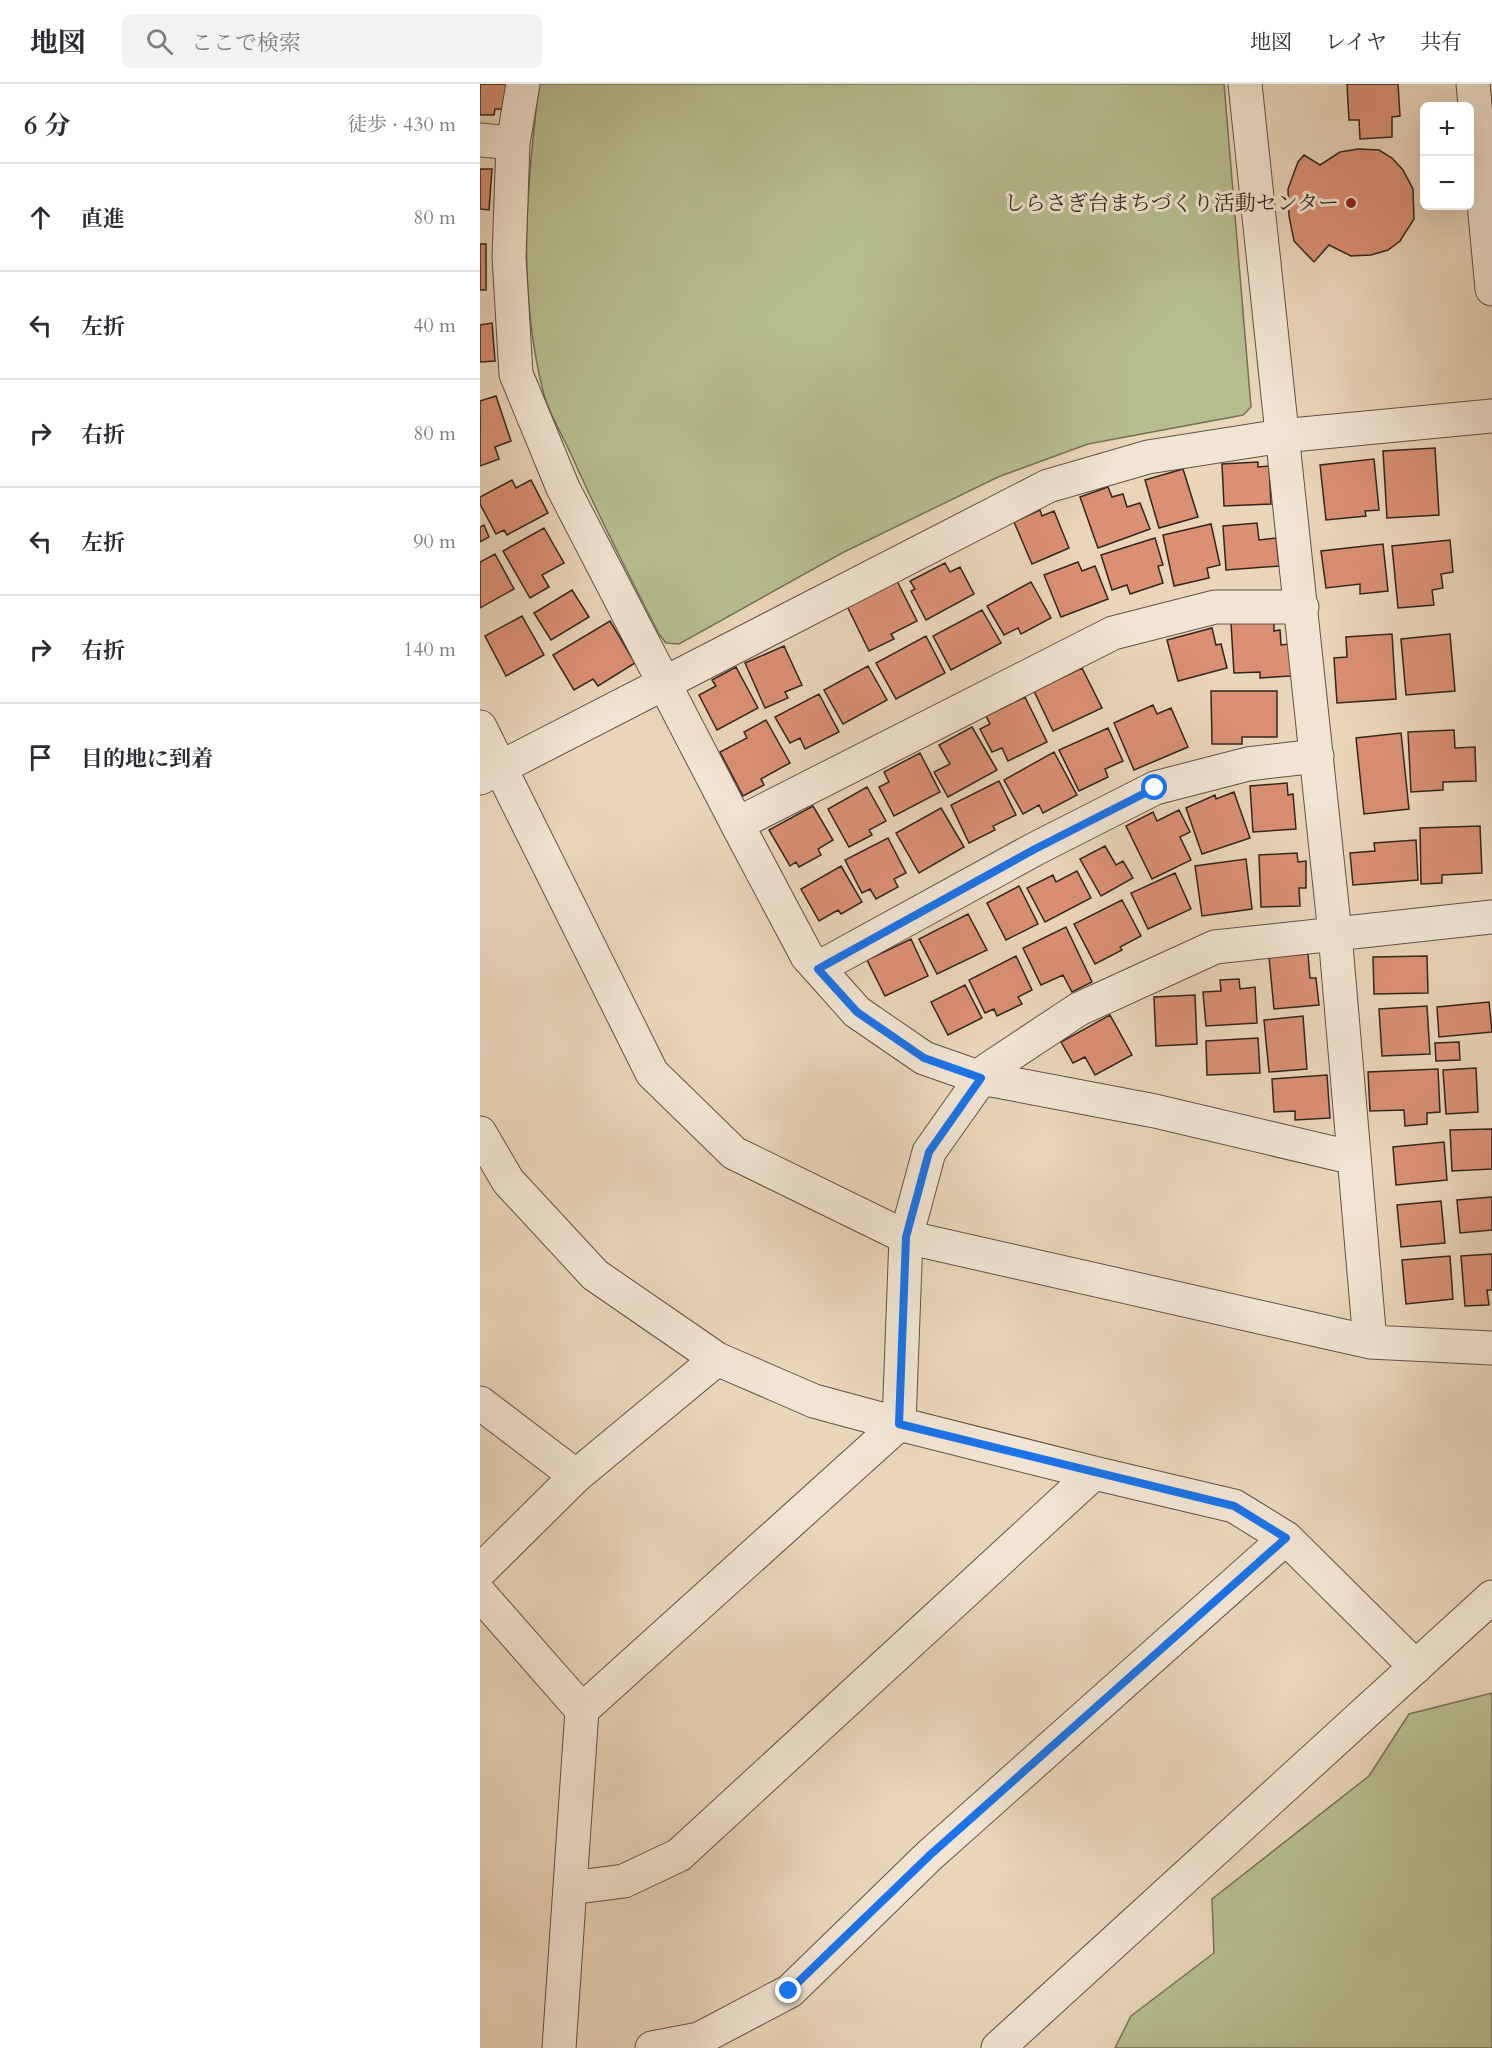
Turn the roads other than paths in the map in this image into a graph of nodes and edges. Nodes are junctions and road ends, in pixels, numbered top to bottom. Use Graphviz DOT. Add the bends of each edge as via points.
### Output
graph roads {
  1 [pos="523,84"];
  2 [pos="1245,84"];
  3 [pos="1473,84"];
  4 [pos="480,140"];
  5 [pos="513,143"];
  6 [pos="1492,290"];
  7 [pos="1492,416"];
  8 [pos="1281,436"];
  9 [pos="1302,607"];
  10 [pos="663,684"];
  11 [pos="480,727"];
  12 [pos="1317,756"];
  13 [pos="490,773"];
  14 [pos="737,824"];
  15 [pos="1492,917"];
  16 [pos="1335,934"];
  17 [pos="818,969"];
  18 [pos="981,1078"];
  19 [pos="480,1133"];
  20 [pos="1354,1158"];
  21 [pos="906,1237"];
  22 [pos="1370,1342"];
  23 [pos="1492,1348"];
  24 [pos="717,1359"];
  25 [pos="480,1403"];
  26 [pos="899,1424"];
  27 [pos="1094,1473"];
  28 [pos="576,1476"];
  29 [pos="1286,1538"];
  30 [pos="480,1571"];
  31 [pos="480,1594"];
  32 [pos="1492,1597"];
  33 [pos="1416,1667"];
  34 [pos="582,1710"];
  35 [pos="570,1888"];
  36 [pos="559,2048"];
  37 [pos="652,2048"];
  38 [pos="998,2048"];
  1 -- 5 [label="street"];
  2 -- 8 [label="street"];
  3 -- 6 [label="street"];
  4 -- 5 [label="street"];
  5 -- 10 [label="street" via="509,257 516,374 563,488"];
  7 -- 8 [label="street"];
  8 -- 9 [label="street"];
  8 -- 10 [label="street" via="1148,457 1048,486"];
  9 -- 12 [label="street"];
  9 -- 14 [label="street" via="1215,608 1113,633"];
  10 -- 13 [label="street"];
  10 -- 14 [label="street"];
  11 -- 13 [label="street"];
  12 -- 16 [label="street"];
  12 -- 17 [label="street" via="1248,765 1155,788 1035,849"];
  13 -- 21 [label="street" via="652,1073 734,1154"];
  14 -- 17 [label="street" via="807,956"];
  15 -- 16 [label="street"];
  16 -- 18 [label="street" via="1215,947 1079,1009 987,1070"];
  16 -- 20 [label="street"];
  17 -- 18 [label="street" via="857,1012 924,1058"];
  18 -- 20 [label="street" via="1155,1111"];
  18 -- 21 [label="street" via="929,1152"];
  19 -- 24 [label="street" via="508,1181 595,1275"];
  20 -- 22 [label="street"];
  21 -- 22 [label="street"];
  21 -- 26 [label="street"];
  22 -- 23 [label="street"];
  24 -- 26 [label="street" via="814,1401"];
  24 -- 28 [label="street"];
  25 -- 28 [label="street"];
  26 -- 27 [label="street"];
  26 -- 34 [label="street"];
  27 -- 29 [label="street" via="1234,1506"];
  27 -- 35 [label="street" via="679,1855 624,1881"];
  28 -- 30 [label="street"];
  29 -- 33 [label="street"];
  29 -- 37 [label="street" via="930,1855 789,1991 699,2039"];
  31 -- 34 [label="street"];
  32 -- 33 [label="street"];
  33 -- 38 [label="street"];
  34 -- 35 [label="street"];
  35 -- 36 [label="street"];
}
